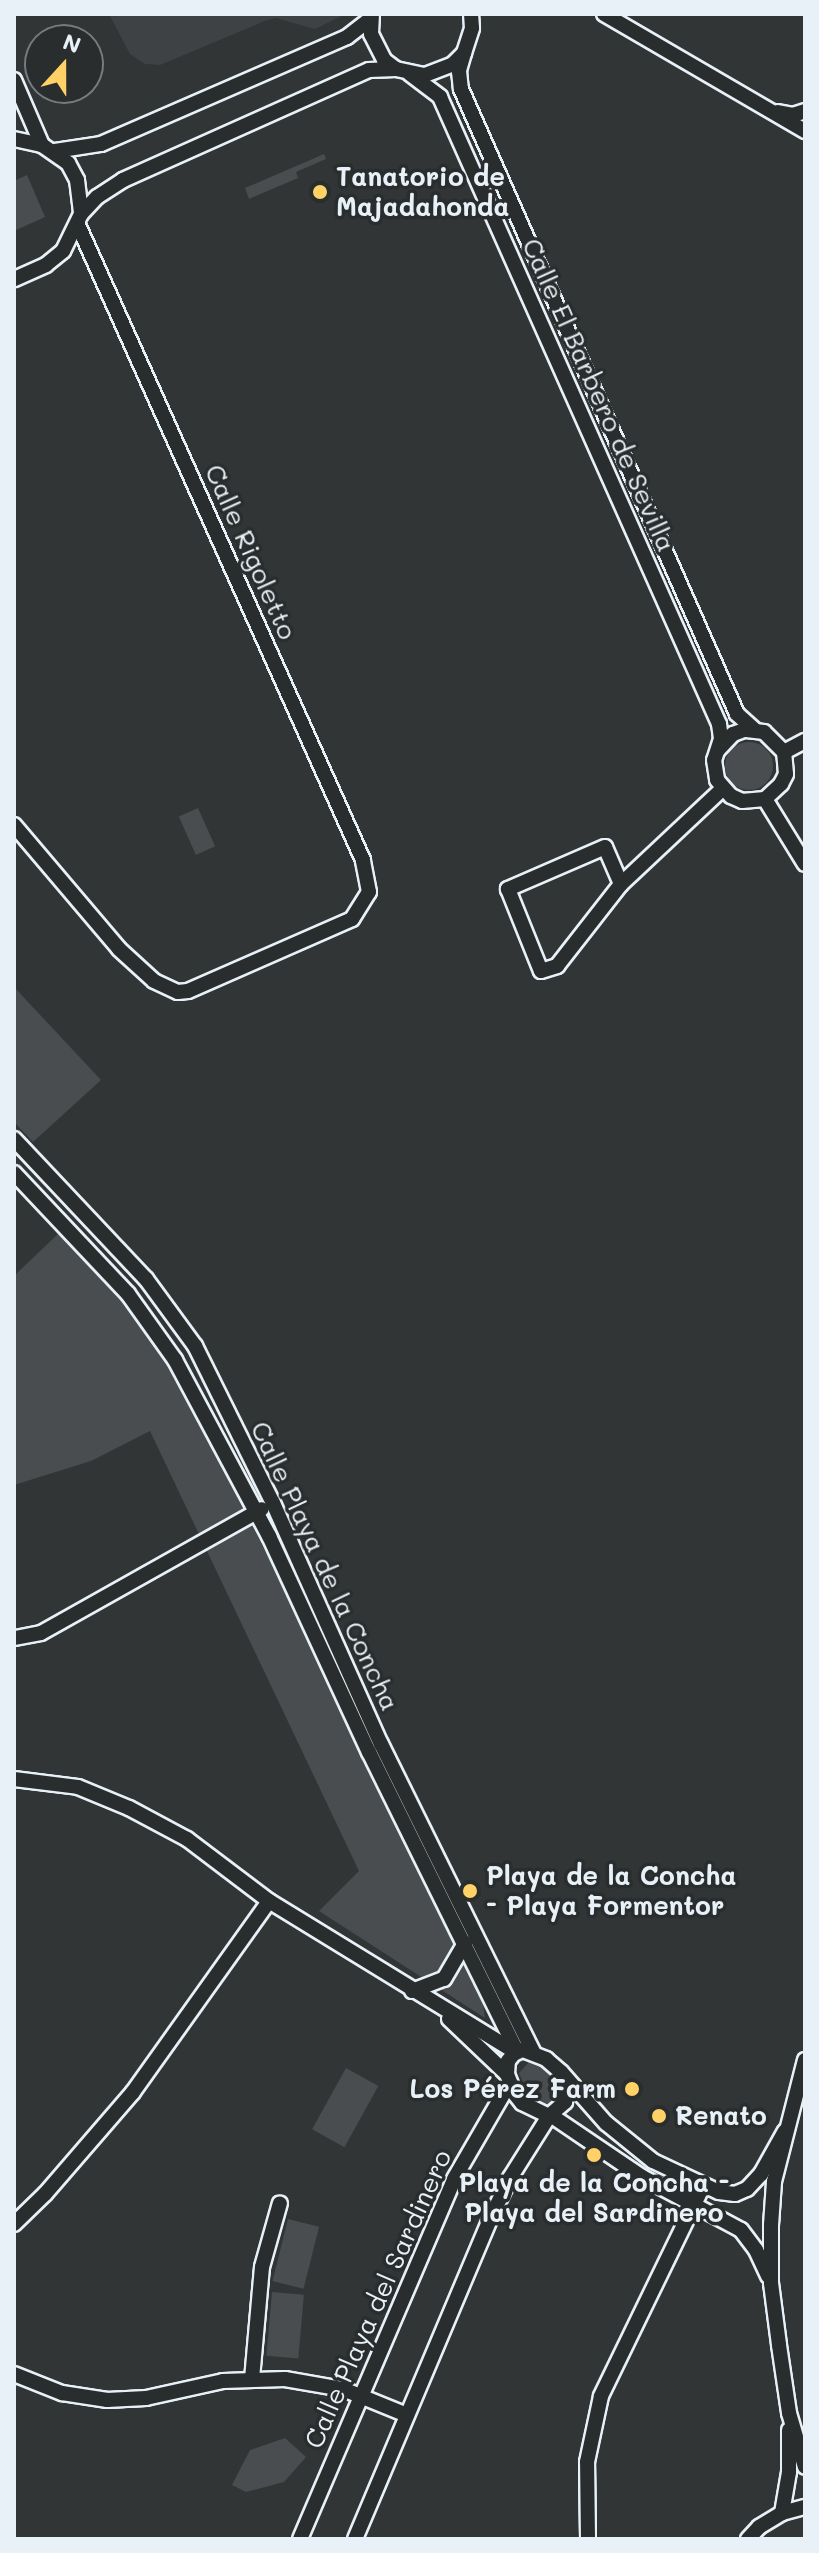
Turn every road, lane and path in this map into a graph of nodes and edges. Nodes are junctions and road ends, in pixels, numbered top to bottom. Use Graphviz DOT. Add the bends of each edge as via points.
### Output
graph roads {
  1 [pos="472,14"];
  2 [pos="604,14"];
  3 [pos="371,17"];
  4 [pos="464,53"];
  5 [pos="403,72"];
  6 [pos="14,80"];
  7 [pos="25,105"];
  8 [pos="771,111"];
  9 [pos="805,111"];
  10 [pos="805,131"];
  11 [pos="14,138"];
  12 [pos="49,148"];
  13 [pos="80,219"];
  14 [pos="63,251"];
  15 [pos="94,259"];
  16 [pos="14,279"];
  17 [pos="755,730"];
  18 [pos="805,741"];
  19 [pos="718,750"];
  20 [pos="784,752"];
  21 [pos="722,789"];
  22 [pos="765,799"];
  23 [pos="14,825"];
  24 [pos="805,864"];
  25 [pos="621,884"];
  26 [pos="14,1139"];
  27 [pos="14,1173"];
  28 [pos="273,1503"];
  29 [pos="257,1513"];
  30 [pos="15,1638"];
  31 [pos="14,1779"];
  32 [pos="269,1901"];
  33 [pos="465,1943"];
  34 [pos="412,1991"];
  35 [pos="434,2005"];
  36 [pos="516,2052"];
  37 [pos="534,2053"];
  38 [pos="805,2060"];
  39 [pos="508,2079"];
  40 [pos="567,2081"];
  41 [pos="550,2116"];
  42 [pos="785,2131"];
  43 [pos="703,2186"];
  44 [pos="280,2203"];
  45 [pos="694,2204"];
  46 [pos="14,2224"];
  47 [pos="771,2283"];
  48 [pos="14,2374"];
  49 [pos="252,2379"];
  50 [pos="361,2397"];
  51 [pos="789,2413"];
  52 [pos="407,2415"];
  53 [pos="805,2467"];
  54 [pos="805,2507"];
  55 [pos="782,2513"];
  56 [pos="300,2539"];
  57 [pos="355,2539"];
  58 [pos="588,2539"];
  59 [pos="748,2539"];
  1 -- 4 [label="street, Calle El Barbero de Sevilla"];
  2 -- 8 [label="street"];
  3 -- 5 [label="street, Calle El Barbero de Sevilla" via="376,48"];
  3 -- 12 [label="street" via="347,37 101,144"];
  4 -- 5 [label="street" via="440,72"];
  4 -- 17 [label="street, Calle El Barbero de Sevilla" via="461,89 737,714"];
  5 -- 13 [label="street" via="369,70 123,180 97,197"];
  5 -- 19 [label="street, Calle El Barbero de Sevilla" via="440,97 719,724"];
  6 -- 7 [label="street"];
  7 -- 11 [label="street" via="26,123"];
  7 -- 12 [label="street"];
  8 -- 9 [label="street"];
  8 -- 10 [label="street"];
  11 -- 12 [label="street"];
  12 -- 13 [label="street, Calle Rigoletto" via="77,180"];
  13 -- 14 [label="street"];
  13 -- 15 [label="street, Calle Rigoletto"];
  14 -- 15 [label="street" via="83,251"];
  14 -- 16 [label="street"];
  15 -- 23 [label="street, Calle Rigoletto" via="363,860 368,880 365,901 352,919 188,991 168,990 119,949"];
  17 -- 19 [label="street" via="733,734"];
  17 -- 20 [label="street" via="772,737"];
  18 -- 20 [label="street"];
  19 -- 21 [label="street" via="714,770"];
  20 -- 22 [label="street" via="786,774"];
  21 -- 22 [label="street" via="742,801"];
  21 -- 25 [label="street"];
  22 -- 24 [label="street"];
  25 -- 25 [label="street" via="557,966 541,971 508,889 605,847"];
  26 -- 28 [label="street, Calle Playa de la Concha" via="146,1279 195,1346"];
  27 -- 29 [label="street, Calle Playa de la Concha" via="128,1294 160,1338"];
  28 -- 29 [label="street"];
  28 -- 37 [label="street, Calle Playa de la Concha" via="381,1744"];
  29 -- 30 [label="street" via="41,1633"];
  29 -- 33 [label="street, Calle Playa de la Concha"];
  31 -- 32 [label="street" via="78,1787 129,1808 187,1839"];
  32 -- 34 [label="street"];
  32 -- 46 [label="street" via="133,2092"];
  33 -- 34 [label="street" via="444,1979"];
  33 -- 36 [label="street, Calle Playa de la Concha"];
  34 -- 35 [label="street"];
  35 -- 36 [label="street"];
  35 -- 39 [label="street"];
  36 -- 37 [label="street"];
  36 -- 39 [label="street" via="508,2061"];
  37 -- 40 [label="street"];
  38 -- 42 [label="street"];
  39 -- 41 [label="street" via="522,2103"];
  39 -- 50 [label="street, Calle Playa del Sardinero" via="454,2179"];
  40 -- 41 [label="street" via="565,2102"];
  40 -- 43 [label="street" via="606,2123 653,2161"];
  41 -- 45 [label="street" via="642,2177"];
  41 -- 52 [label="street" via="510,2178"];
  42 -- 43 [label="street" via="747,2189 735,2194"];
  42 -- 47 [label="street" via="774,2182"];
  43 -- 45 [label="street"];
  44 -- 49 [label="street" via="262,2267"];
  45 -- 47 [label="street" via="741,2230"];
  45 -- 58 [label="street" via="601,2396 587,2462"];
  47 -- 51 [label="street"];
  48 -- 49 [label="street" via="62,2393 107,2400"];
  49 -- 50 [label="street" via="321,2384"];
  50 -- 52 [label="street"];
  50 -- 56 [label="street, Calle Playa del Sardinero"];
  51 -- 53 [label="street"];
  51 -- 55 [label="street" via="789,2472"];
  52 -- 57 [label="street"];
  54 -- 55 [label="street"];
  55 -- 59 [label="street"];
}
